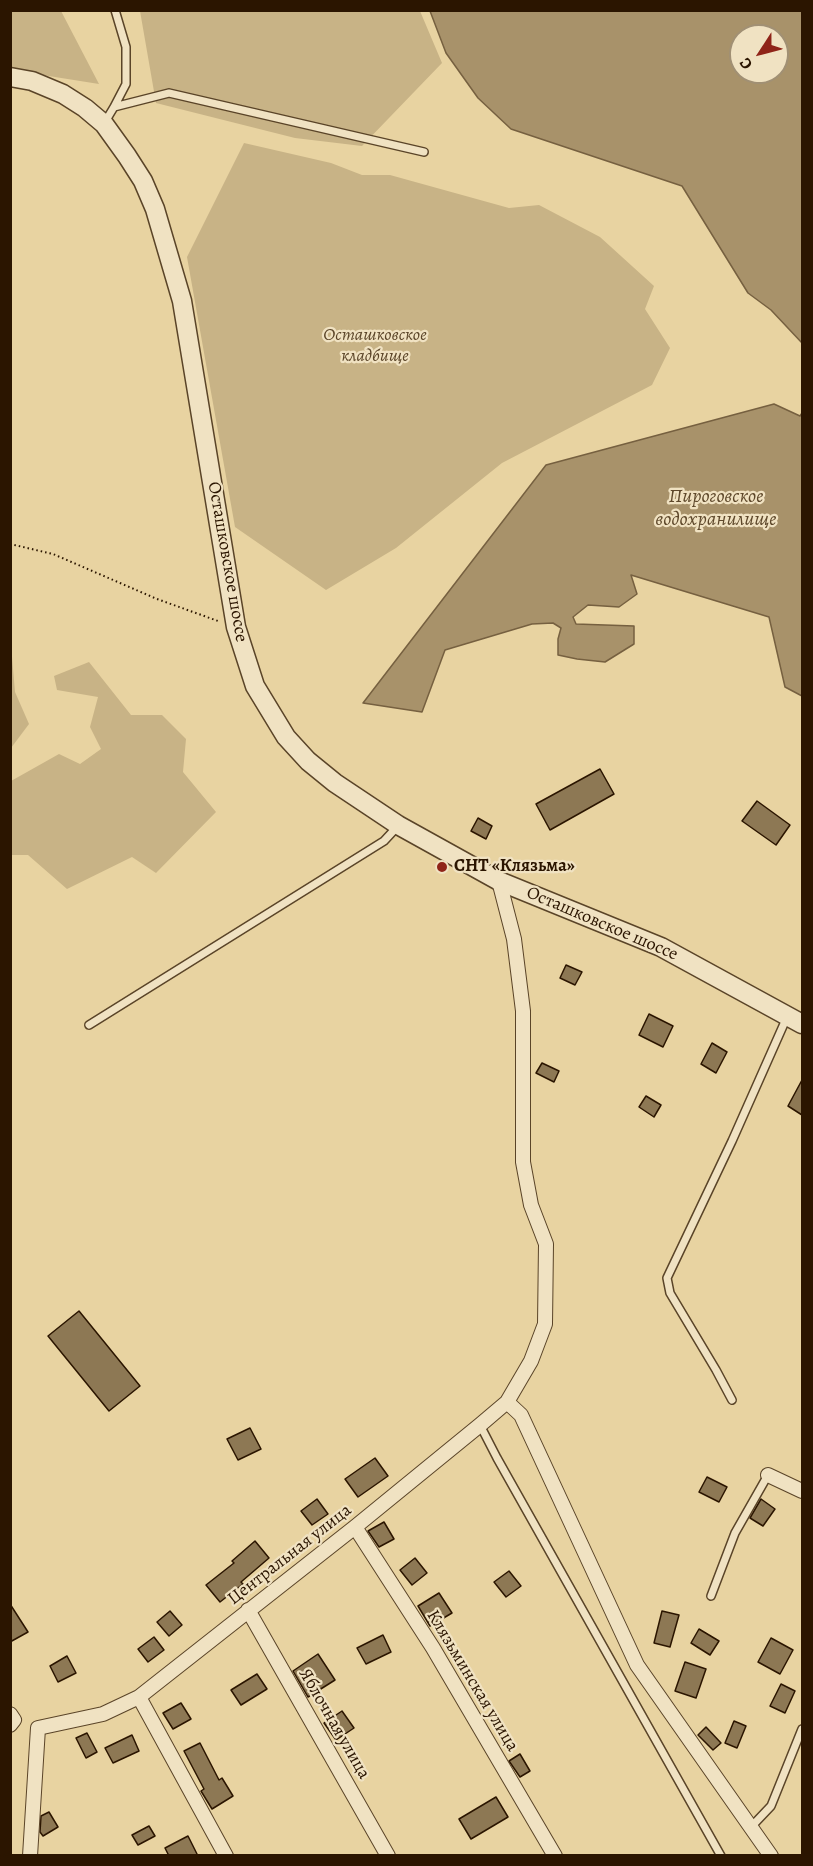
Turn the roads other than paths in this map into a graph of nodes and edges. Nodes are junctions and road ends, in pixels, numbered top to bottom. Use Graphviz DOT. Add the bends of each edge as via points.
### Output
graph roads {
  1 [pos="114,10"];
  2 [pos="10,77"];
  3 [pos="114,107"];
  4 [pos="104,124"];
  5 [pos="424,152"];
  6 [pos="398,825"];
  7 [pos="499,881"];
  8 [pos="795,1019"];
  9 [pos="89,1025"];
  10 [pos="732,1400"];
  11 [pos="507,1402"];
  12 [pos="480,1425"];
  13 [pos="768,1476"];
  14 [pos="802,1491"];
  15 [pos="356,1527"];
  16 [pos="711,1596"];
  17 [pos="248,1610"];
  18 [pos="139,1697"];
  19 [pos="802,1729"];
  20 [pos="752,1826"];
  21 [pos="30,1856"];
  22 [pos="226,1856"];
  23 [pos="388,1856"];
  24 [pos="555,1856"];
  25 [pos="721,1856"];
  26 [pos="771,1856"];
  1 -- 3 [label="lane" via="126,47 126,84"];
  2 -- 4 [label="street, Осташковское шоссе" via="63,94"];
  3 -- 4 [label="lane"];
  3 -- 5 [label="lane" via="169,93"];
  4 -- 6 [label="street, Осташковское шоссе" via="142,181 173,267 182,301 236,627 255,686 286,737 308,761"];
  6 -- 7 [label="street, Осташковское шоссе"];
  6 -- 9 [label="lane" via="384,841"];
  7 -- 8 [label="street, Осташковское шоссе" via="661,946"];
  7 -- 11 [label="street, Центральная улица" via="514,939 523,1011 523,1162 531,1205 546,1245 545,1324 531,1361"];
  8 -- 10 [label="lane" via="667,1278 670,1293"];
  11 -- 12 [label="street, Центральная улица"];
  11 -- 20 [label="street" via="521,1415 637,1665"];
  12 -- 15 [label="street, Центральная улица"];
  12 -- 25 [label="lane"];
  13 -- 14 [label="street"];
  13 -- 16 [label="lane" via="735,1533"];
  15 -- 17 [label="street, Центральная улица"];
  15 -- 24 [label="street, Клязьминская улица" via="433,1648"];
  17 -- 18 [label="street, Центральная улица"];
  17 -- 23 [label="street, Яблочная улица"];
  18 -- 21 [label="street, Центральная улица" via="103,1714 38,1728"];
  18 -- 22 [label="street"];
  19 -- 20 [label="lane" via="771,1806"];
  20 -- 26 [label="street"];
}
